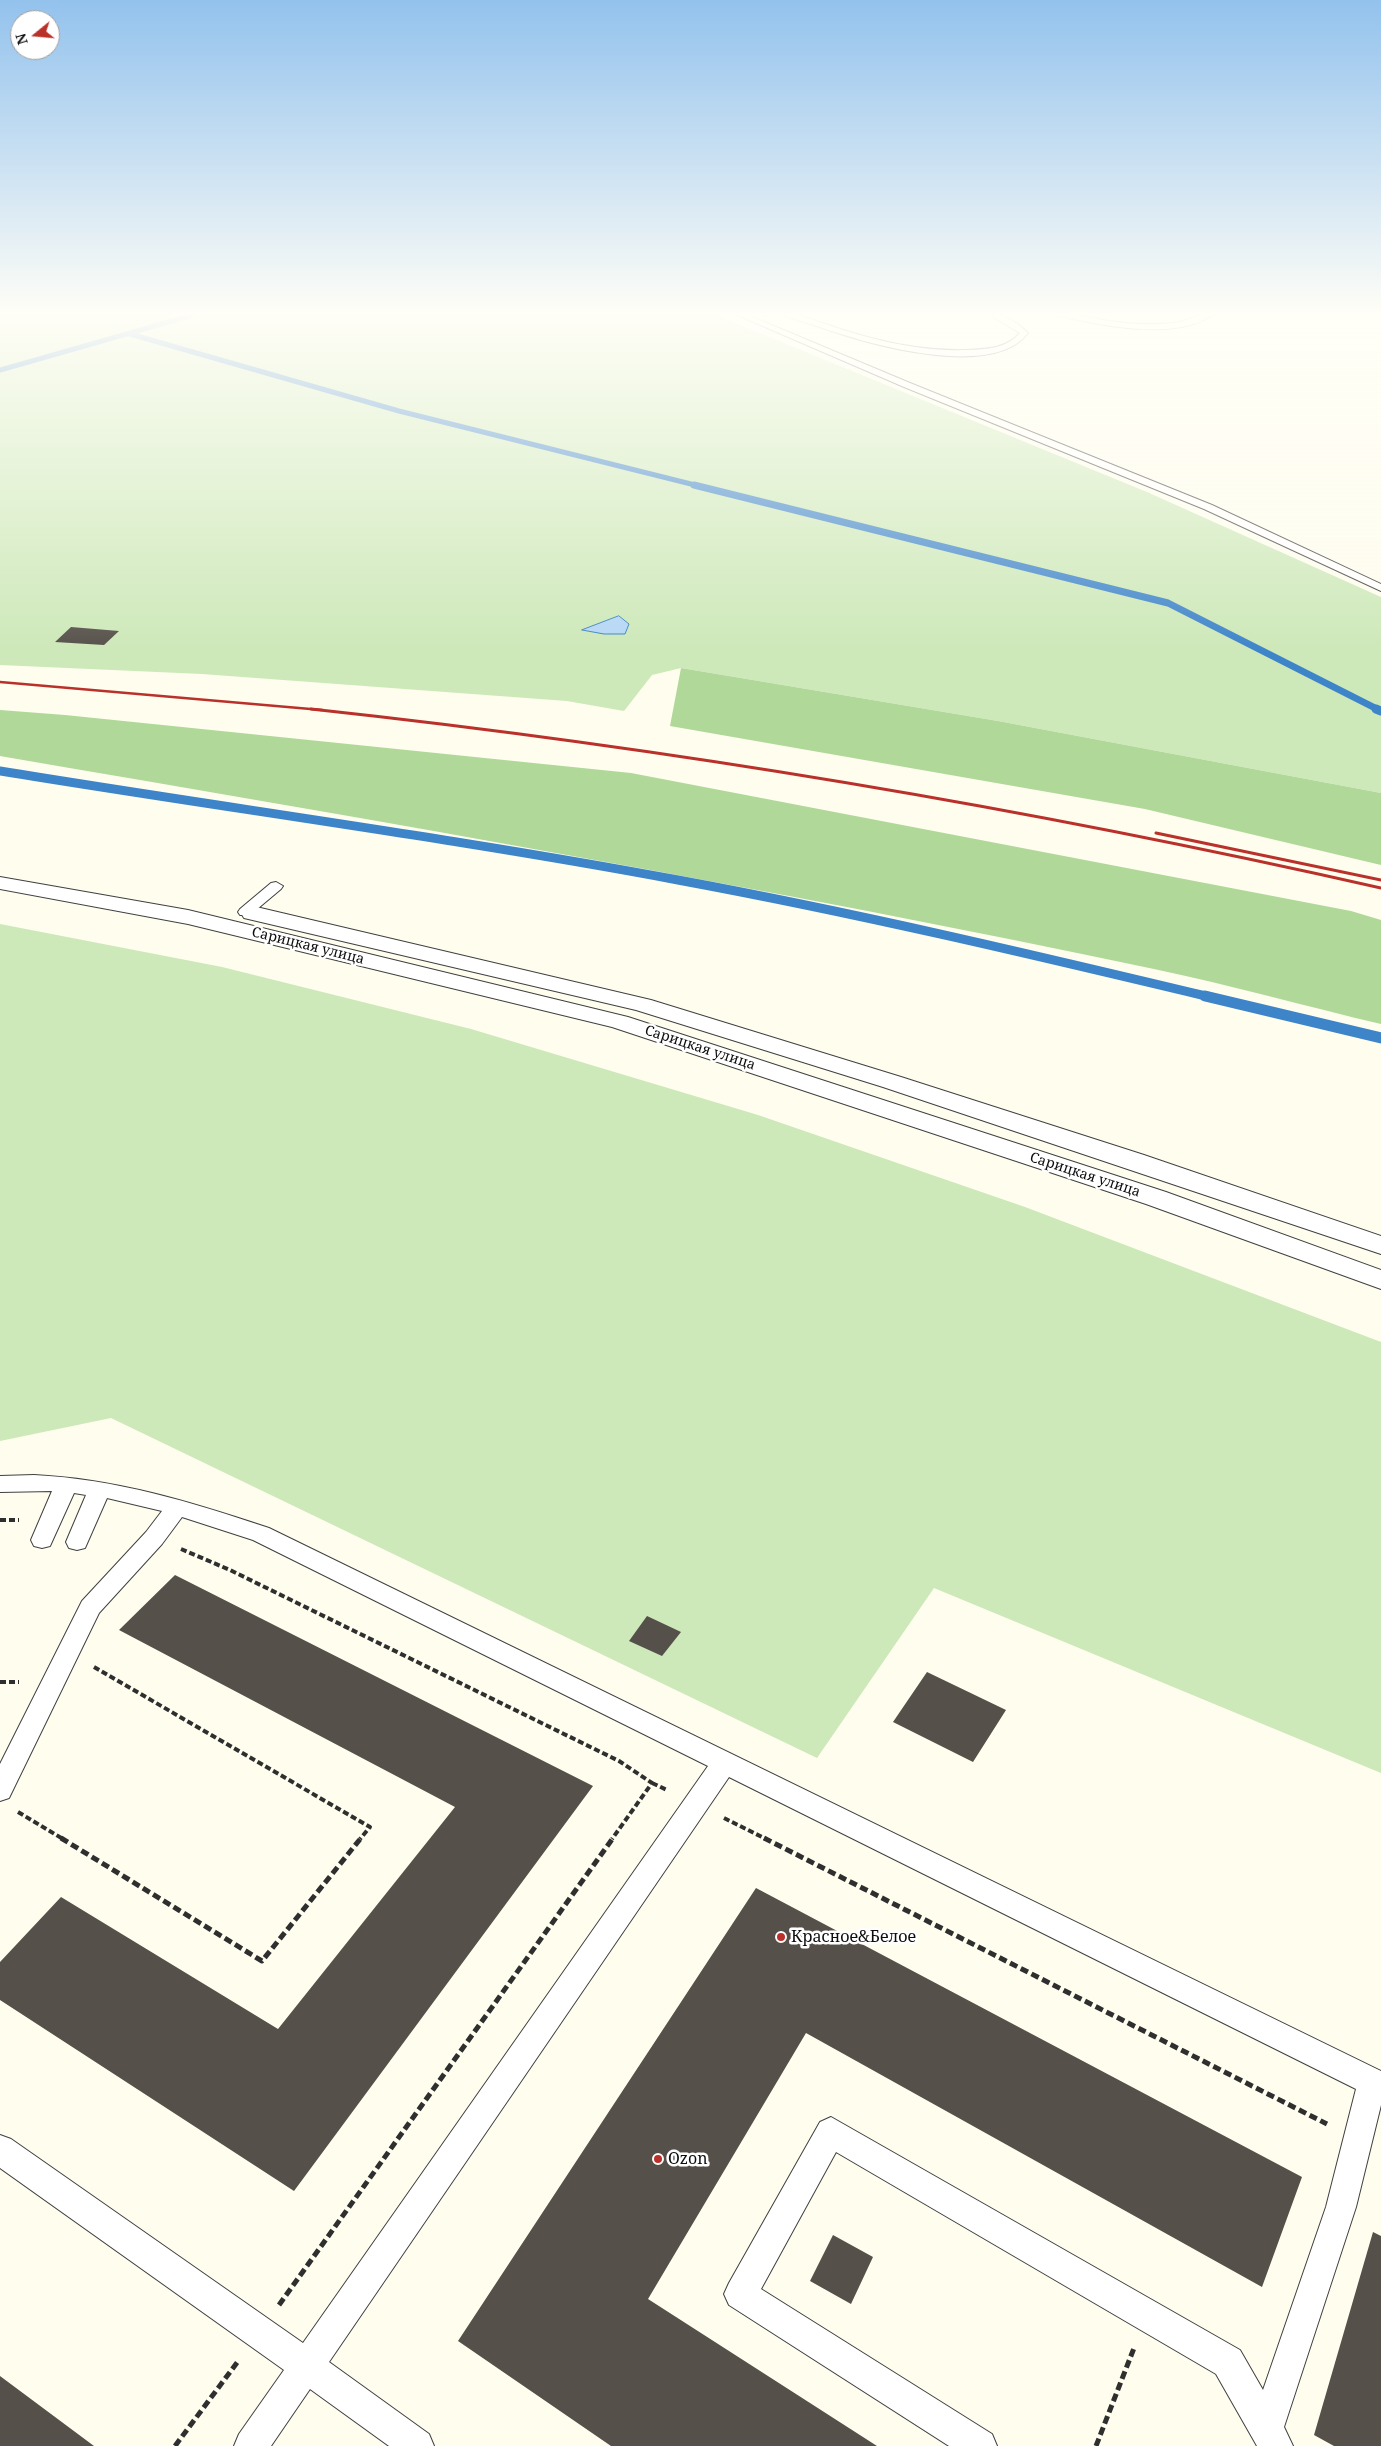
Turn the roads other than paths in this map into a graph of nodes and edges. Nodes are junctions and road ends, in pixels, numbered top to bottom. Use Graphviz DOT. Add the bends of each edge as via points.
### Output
graph roads {
  1 [pos="1007,425"];
  2 [pos="1381,588"];
  3 [pos="0,865"];
  4 [pos="0,883"];
  5 [pos="276,886"];
  6 [pos="244,912"];
  7 [pos="1381,1246"];
  8 [pos="1381,1280"];
  9 [pos="0,1484"];
  10 [pos="66,1485"];
  11 [pos="100,1488"];
  12 [pos="178,1506"];
  13 [pos="46,1530"];
  14 [pos="78,1542"];
  15 [pos="10,1751"];
  16 [pos="725,1762"];
  17 [pos="4,1798"];
  18 [pos="1376,2084"];
  19 [pos="0,2150"];
  20 [pos="307,2366"];
  21 [pos="1271,2438"];
  22 [pos="251,2446"];
  23 [pos="417,2446"];
  24 [pos="980,2446"];
  1 -- 2 [label="lane" via="1208,506"];
  3 -- 6 [label="street, Сарицкая улица"];
  4 -- 8 [label="street, Сарицкая улица" via="188,917 620,1022 1156,1198"];
  5 -- 6 [label="lane"];
  6 -- 7 [label="street, Сарицкая улица" via="643,1006 1136,1160"];
  9 -- 10 [label="lane"];
  10 -- 11 [label="lane"];
  10 -- 13 [label="lane"];
  11 -- 12 [label="lane"];
  11 -- 14 [label="lane"];
  12 -- 15 [label="lane" via="154,1538 90,1607"];
  12 -- 16 [label="lane" via="261,1534"];
  15 -- 17 [label="lane"];
  16 -- 18 [label="lane"];
  16 -- 20 [label="lane"];
  18 -- 21 [label="lane"];
  19 -- 20 [label="lane"];
  20 -- 22 [label="lane"];
  20 -- 23 [label="lane"];
  21 -- 24 [label="lane" via="1228,2362 831,2132 740,2294"];
}
